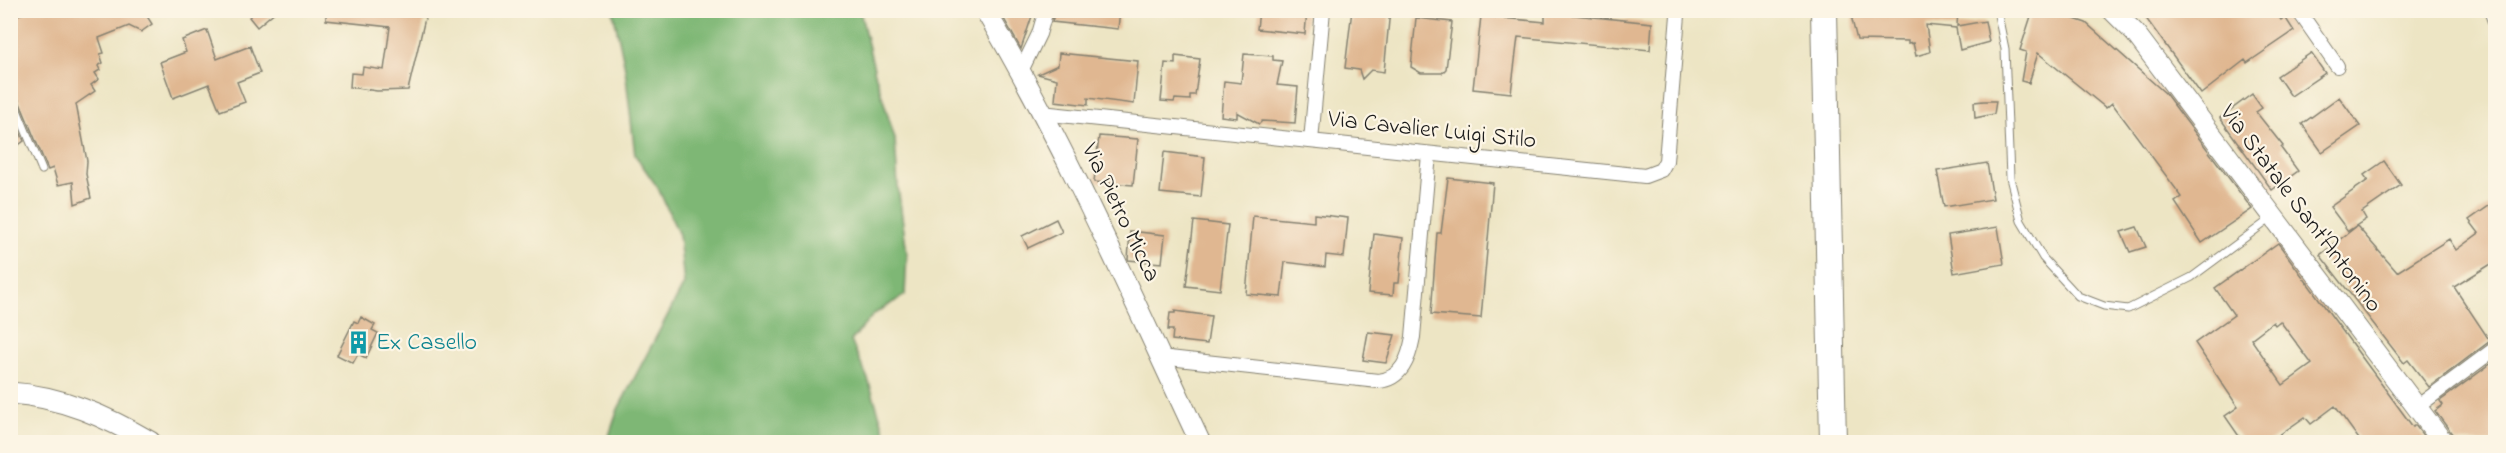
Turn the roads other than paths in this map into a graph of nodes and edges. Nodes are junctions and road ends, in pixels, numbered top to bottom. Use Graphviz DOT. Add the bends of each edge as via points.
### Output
graph roads {
  1 [pos="985,10"];
  2 [pos="1046,10"];
  3 [pos="1323,10"];
  4 [pos="1824,10"];
  5 [pos="1997,10"];
  6 [pos="2112,10"];
  7 [pos="2298,10"];
  8 [pos="2491,10"];
  9 [pos="1678,15"];
  10 [pos="2496,24"];
  11 [pos="2337,66"];
  12 [pos="1021,71"];
  13 [pos="10,93"];
  14 [pos="1041,113"];
  15 [pos="1311,141"];
  16 [pos="1429,154"];
  17 [pos="42,170"];
  18 [pos="2273,216"];
  19 [pos="2496,348"];
  20 [pos="1160,357"];
  21 [pos="10,393"];
  22 [pos="2417,407"];
  23 [pos="150,442"];
  24 [pos="1200,442"];
  25 [pos="1833,442"];
  26 [pos="2443,442"];
  1 -- 12 [label="street, Via Pietro Micca"];
  2 -- 12 [label="street"];
  3 -- 15 [label="street"];
  4 -- 25 [label="highway"];
  5 -- 18 [label="lane" via="2005,50 2010,178 2021,221 2043,258 2078,296 2104,306 2128,309 2192,277"];
  6 -- 18 [label="street, Via Statale Sant'Antonino" via="2135,33"];
  7 -- 11 [label="street"];
  8 -- 10 [label="street"];
  9 -- 16 [label="street, Via Cavalier Luigi Stilo" via="1668,151 1661,170 1632,175"];
  12 -- 14 [label="street, Via Pietro Micca"];
  13 -- 17 [label="lane"];
  14 -- 15 [label="street, Via Cavalier Luigi Stilo"];
  14 -- 20 [label="street, Via Pietro Micca"];
  15 -- 16 [label="street, Via Cavalier Luigi Stilo"];
  16 -- 20 [label="street" via="1410,354 1389,380"];
  18 -- 22 [label="street, Via Statale Sant'Antonino"];
  19 -- 22 [label="street"];
  20 -- 24 [label="street, Via Pietro Micca"];
  21 -- 23 [label="main road" via="86,410"];
  22 -- 26 [label="street, Via Statale Sant'Antonino"];
}
